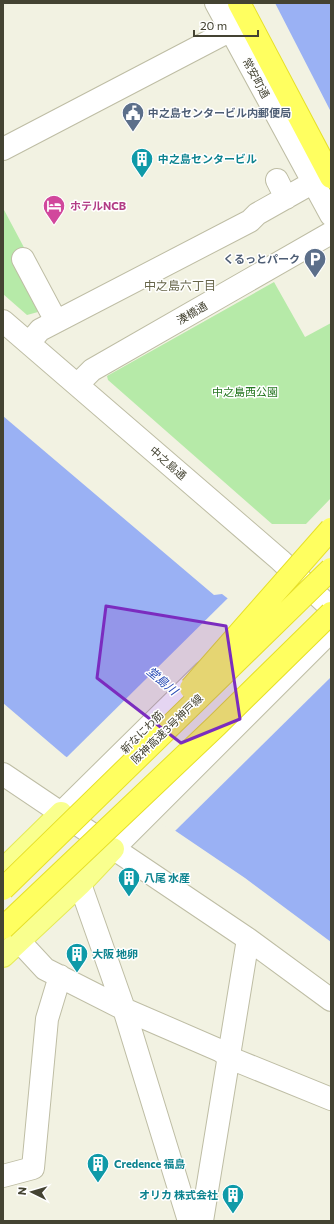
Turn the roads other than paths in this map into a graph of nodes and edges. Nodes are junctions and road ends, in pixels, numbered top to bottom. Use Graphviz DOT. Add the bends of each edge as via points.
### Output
graph roads {
  1 [pos="216,3"];
  2 [pos="239,3"];
  3 [pos="231,30"];
  4 [pos="3,150"];
  5 [pos="321,180"];
  6 [pos="331,215"];
  7 [pos="331,234"];
  8 [pos="24,259"];
  9 [pos="3,321"];
  10 [pos="56,321"];
  11 [pos="29,343"];
  12 [pos="78,384"];
  13 [pos="331,529"];
  14 [pos="331,543"];
  15 [pos="331,569"];
  16 [pos="298,577"];
  17 [pos="329,619"];
  18 [pos="3,774"];
  19 [pos="113,781"];
  20 [pos="61,813"];
  21 [pos="113,849"];
  22 [pos="3,870"];
  23 [pos="80,884"];
  24 [pos="3,889"];
  25 [pos="11,935"];
  26 [pos="248,939"];
  27 [pos="3,956"];
  28 [pos="60,976"];
  29 [pos="331,1000"];
  30 [pos="124,1009"];
  31 [pos="230,1058"];
  32 [pos="331,1099"];
  33 [pos="3,1176"];
  34 [pos="189,1221"];
  35 [pos="202,1221"];
  1 -- 3 [label="street, 常安町通"];
  2 -- 5 [label="highway"];
  3 -- 4 [label="street"];
  3 -- 5 [label="street, 常安町通"];
  5 -- 6 [label="street, 常安町通"];
  5 -- 10 [label="street" via="281,189 250,221"];
  7 -- 12 [label="street, 湊橋通" via="92,370"];
  8 -- 10 [label="street"];
  9 -- 11 [label="street, 中之島通"];
  10 -- 11 [label="street" via="40,330"];
  11 -- 12 [label="street, 中之島通"];
  12 -- 16 [label="street, 中之島通"];
  13 -- 19 [label="highway, bridge" via="179,701"];
  14 -- 16 [label="street, 新なにわ筋"];
  15 -- 19 [label="highway, 阪神高速3号神戸線, bridge"];
  16 -- 17 [label="street, 中之島通"];
  16 -- 20 [label="street, 新なにわ筋, bridge"];
  17 -- 21 [label="street" via="313,649"];
  17 -- 25 [label="highway, bridge"];
  18 -- 20 [label="street"];
  19 -- 24 [label="highway, 阪神高速3号神戸線, bridge"];
  20 -- 21 [label="street"];
  20 -- 22 [label="main road, 新なにわ筋"];
  21 -- 23 [label="main road"];
  21 -- 26 [label="street"];
  23 -- 25 [label="main road"];
  23 -- 30 [label="street"];
  25 -- 27 [label="main road"];
  25 -- 28 [label="street" via="45,969"];
  26 -- 29 [label="street"];
  26 -- 31 [label="street"];
  28 -- 30 [label="street"];
  28 -- 33 [label="street" via="47,1019 33,1168"];
  30 -- 31 [label="street"];
  30 -- 34 [label="street"];
  31 -- 32 [label="street"];
  31 -- 35 [label="street"];
}
